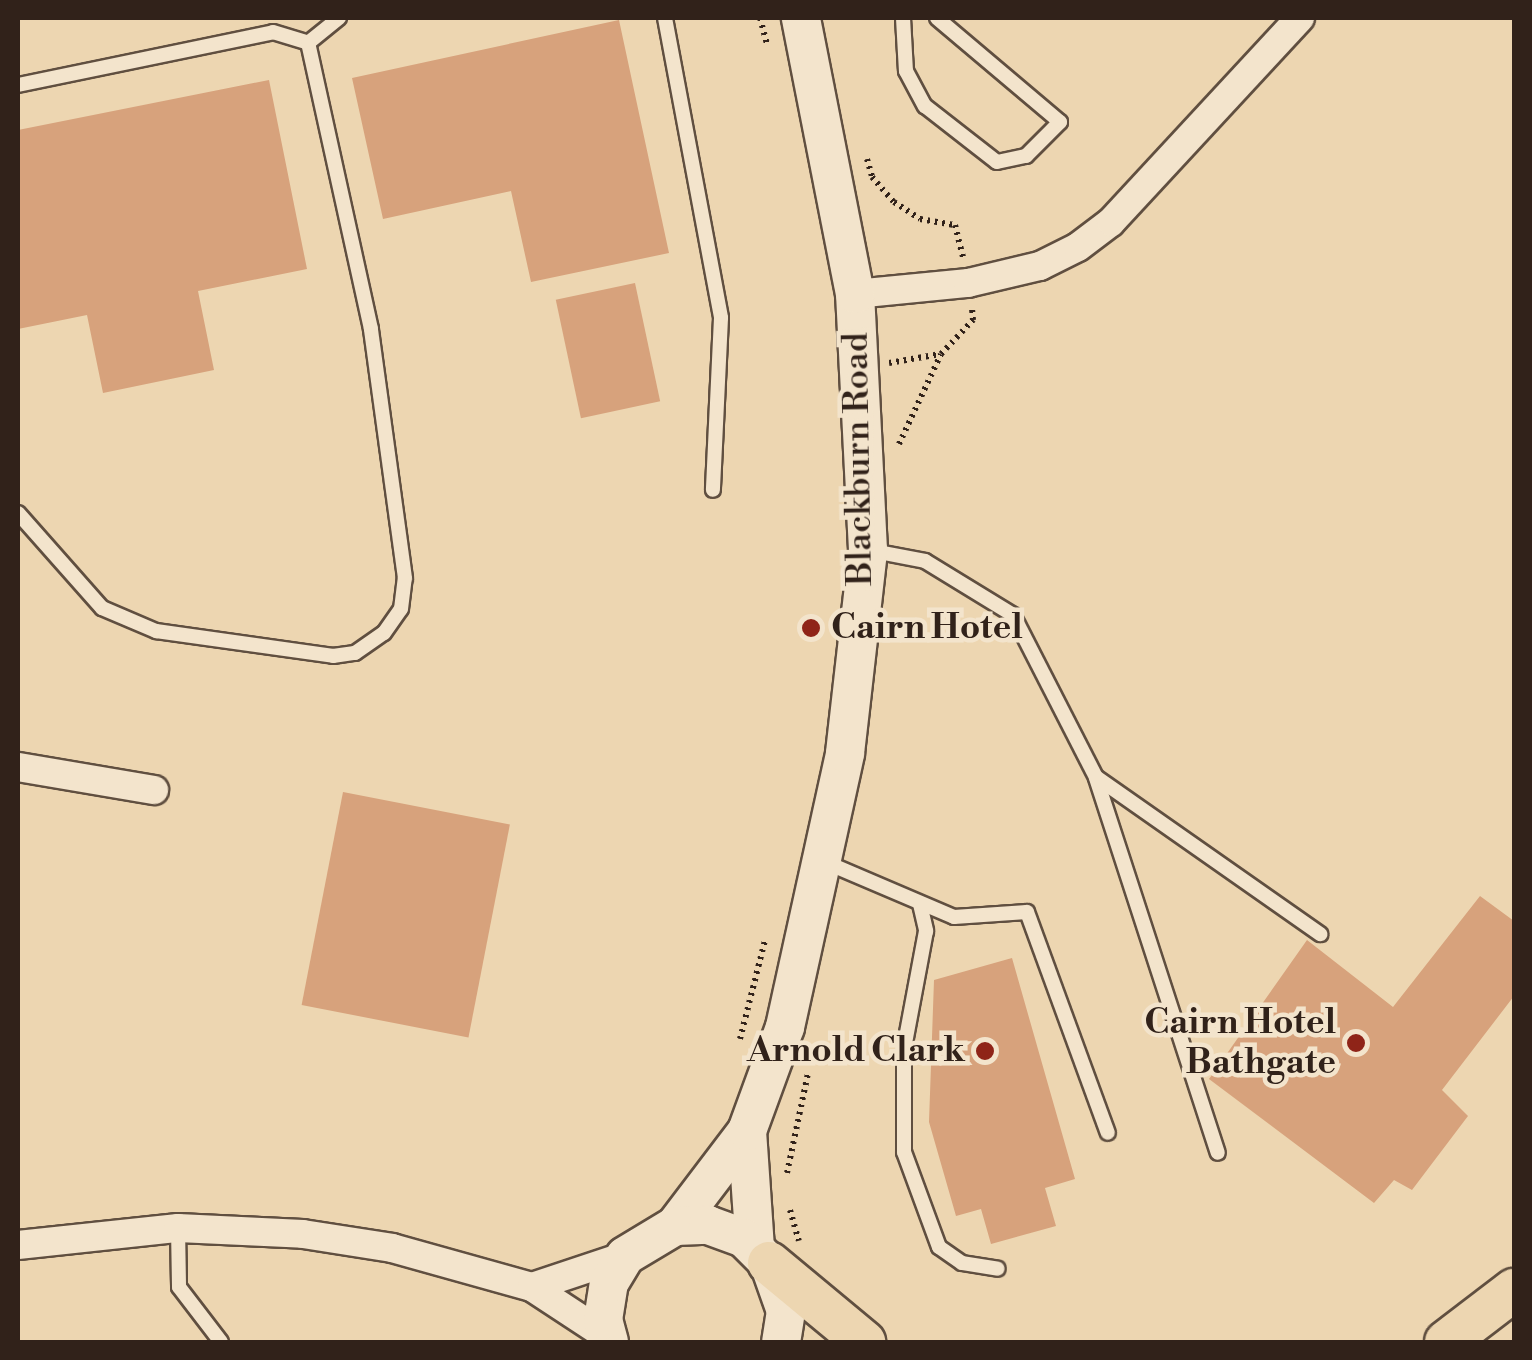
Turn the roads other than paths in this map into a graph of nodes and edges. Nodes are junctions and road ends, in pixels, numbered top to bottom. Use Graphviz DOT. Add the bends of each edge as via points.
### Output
graph roads {
  1 [pos="339,18"];
  2 [pos="665,18"];
  3 [pos="801,18"];
  4 [pos="902,18"];
  5 [pos="937,18"];
  6 [pos="1300,18"];
  7 [pos="308,43"];
  8 [pos="18,85"];
  9 [pos="855,294"];
  10 [pos="713,490"];
  11 [pos="18,514"];
  12 [pos="868,550"];
  13 [pos="18,767"];
  14 [pos="1096,777"];
  15 [pos="154,790"];
  16 [pos="824,862"];
  17 [pos="920,904"];
  18 [pos="1320,934"];
  19 [pos="747,1131"];
  20 [pos="1108,1133"];
  21 [pos="1218,1153"];
  22 [pos="675,1226"];
  23 [pos="178,1228"];
  24 [pos="18,1245"];
  25 [pos="625,1256"];
  26 [pos="762,1256"];
  27 [pos="998,1269"];
  28 [pos="532,1287"];
  29 [pos="1514,1293"];
  30 [pos="607,1339"];
  31 [pos="222,1342"];
  32 [pos="781,1342"];
  33 [pos="864,1342"];
  34 [pos="1446,1342"];
  35 [pos="1484,1342"];
  1 -- 7 [label="lane"];
  2 -- 10 [label="lane" via="721,318"];
  3 -- 9 [label="main road, Blackburn Road"];
  4 -- 5 [label="lane" via="906,71 925,106 997,162 1026,156 1060,122"];
  6 -- 9 [label="street" via="1110,222 1040,266 968,283"];
  7 -- 8 [label="lane" via="273,32"];
  7 -- 11 [label="lane" via="371,330 405,578 401,609 384,633 356,653 333,656 156,631 102,608"];
  9 -- 12 [label="main road, Blackburn Road"];
  12 -- 14 [label="lane" via="925,561 1013,614"];
  12 -- 16 [label="main road, Blackburn Road" via="845,753"];
  13 -- 15 [label="street"];
  14 -- 18 [label="lane"];
  14 -- 21 [label="lane"];
  16 -- 17 [label="lane"];
  16 -- 19 [label="main road, Blackburn Road" via="785,1027"];
  17 -- 20 [label="lane" via="954,916 1028,912"];
  17 -- 27 [label="lane" via="926,930 904,1048 904,1152 939,1247 962,1263"];
  19 -- 22 [label="main road, Blackburn Road"];
  19 -- 26 [label="main road, Blackburn Road"];
  22 -- 25 [label="main road"];
  22 -- 26 [label="main road" via="708,1225"];
  23 -- 24 [label="street"];
  23 -- 28 [label="street" via="304,1234 392,1248"];
  23 -- 31 [label="lane" via="179,1287"];
  25 -- 28 [label="street"];
  25 -- 30 [label="main road" via="609,1283"];
  26 -- 32 [label="main road, Blackburn Road" via="786,1311"];
  26 -- 33 [label="main road"];
  28 -- 30 [label="street"];
  29 -- 34 [label="main road"];
  29 -- 35 [label="main road"];
}
